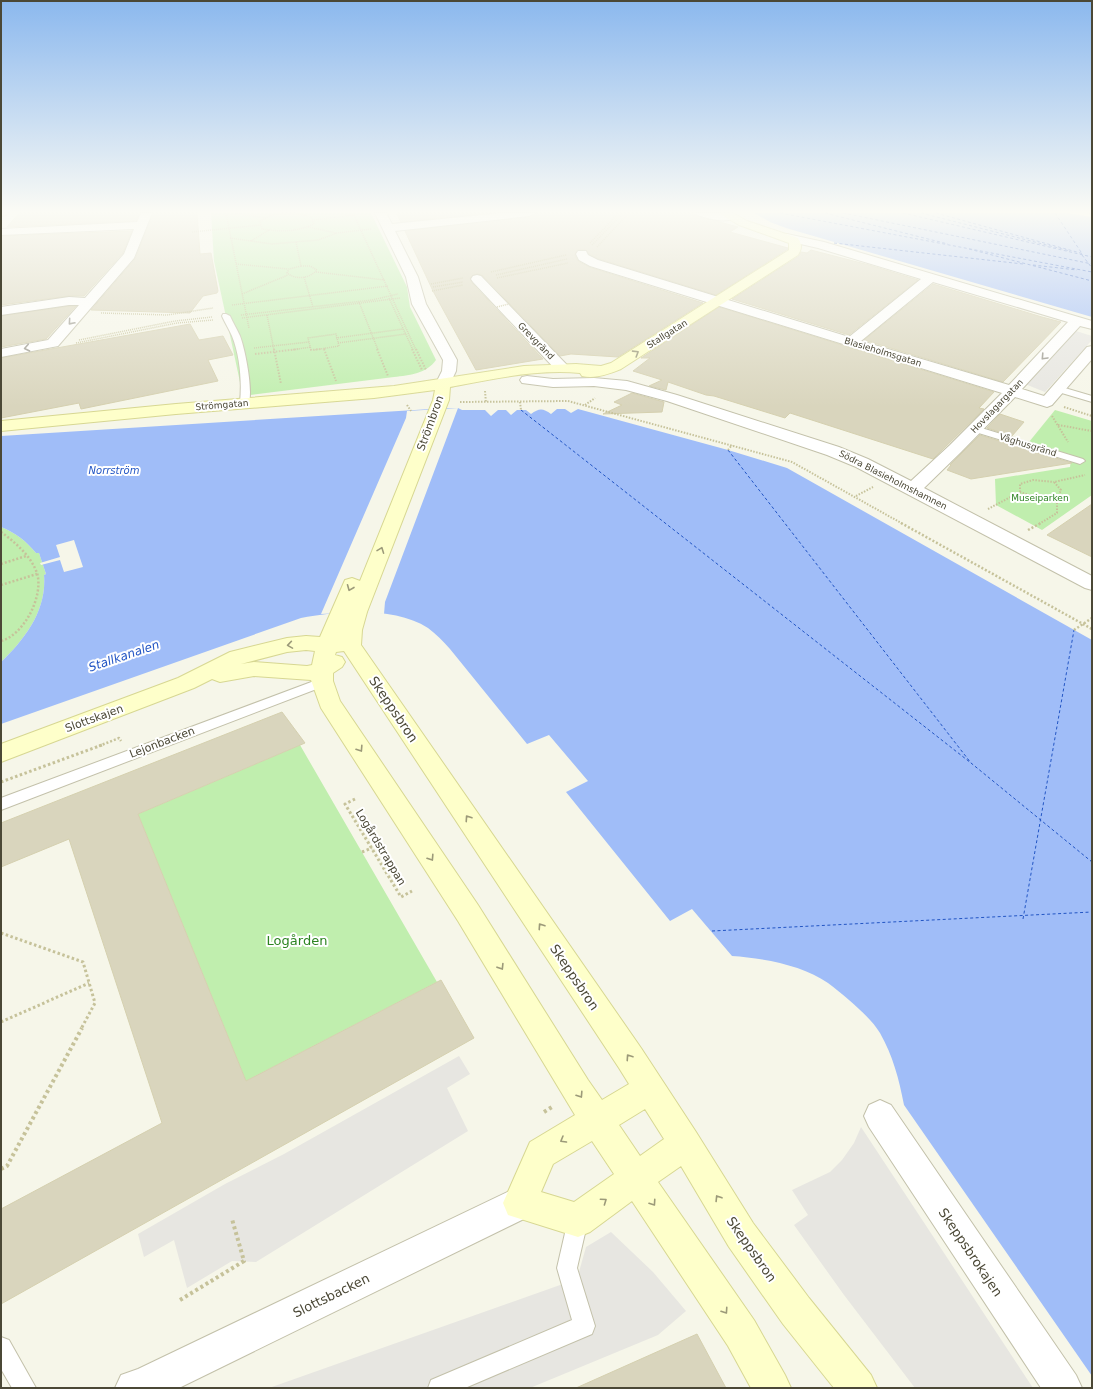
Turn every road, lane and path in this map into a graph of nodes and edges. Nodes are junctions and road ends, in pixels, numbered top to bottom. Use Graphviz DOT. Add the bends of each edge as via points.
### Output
graph roads {
  1 [pos="304,277"];
  2 [pos="110,278"];
  3 [pos="239,278"];
  4 [pos="281,278"];
  5 [pos="366,278"];
  6 [pos="412,278"];
  7 [pos="477,278"];
  8 [pos="642,278"];
  9 [pos="754,278"];
  10 [pos="930,278"];
  11 [pos="385,280"];
  12 [pos="428,284"];
  13 [pos="388,286"];
  14 [pos="429,287"];
  15 [pos="430,291"];
  16 [pos="242,294"];
  17 [pos="310,295"];
  18 [pos="406,297"];
  19 [pos="91,299"];
  20 [pos="390,299"];
  21 [pos="394,299"];
  22 [pos="718,301"];
  23 [pos="359,302"];
  24 [pos="244,303"];
  25 [pos="496,303"];
  26 [pos="509,304"];
  27 [pos="230,305"];
  28 [pos="313,307"];
  29 [pos="215,308"];
  30 [pos="1,311"];
  31 [pos="267,313"];
  32 [pos="247,316"];
  33 [pos="226,318"];
  34 [pos="1077,320"];
  35 [pos="1092,325"];
  36 [pos="403,329"];
  37 [pos="250,332"];
  38 [pos="372,333"];
  39 [pos="406,334"];
  40 [pos="336,338"];
  41 [pos="374,338"];
  42 [pos="72,342"];
  43 [pos="309,342"];
  44 [pos="851,342"];
  45 [pos="338,343"];
  46 [pos="273,346"];
  47 [pos="310,347"];
  48 [pos="324,348"];
  49 [pos="1092,350"];
  50 [pos="274,352"];
  51 [pos="1,354"];
  52 [pos="562,368"];
  53 [pos="602,371"];
  54 [pos="428,375"];
  55 [pos="424,376"];
  56 [pos="389,378"];
  57 [pos="527,380"];
  58 [pos="337,384"];
  59 [pos="443,385"];
  60 [pos="1058,389"];
  61 [pos="484,390"];
  62 [pos="283,391"];
  63 [pos="1012,391"];
  64 [pos="661,395"];
  65 [pos="1092,399"];
  66 [pos="460,402"];
  67 [pos="520,402"];
  68 [pos="1047,402"];
  69 [pos="245,403"];
  70 [pos="486,403"];
  71 [pos="521,410"];
  72 [pos="1092,416"];
  73 [pos="1057,425"];
  74 [pos="1,426"];
  75 [pos="975,428"];
  76 [pos="1092,431"];
  77 [pos="732,445"];
  78 [pos="728,450"];
  79 [pos="1080,461"];
  80 [pos="1054,482"];
  81 [pos="913,489"];
  82 [pos="1020,492"];
  83 [pos="1057,499"];
  84 [pos="996,505"];
  85 [pos="1026,530"];
  86 [pos="1,532"];
  87 [pos="26,556"];
  88 [pos="1,564"];
  89 [pos="37,574"];
  90 [pos="1092,584"];
  91 [pos="1,585"];
  92 [pos="1092,618"];
  93 [pos="1083,624"];
  94 [pos="350,625"];
  95 [pos="1092,629"];
  96 [pos="1074,630"];
  97 [pos="1,641"];
  98 [pos="328,643"];
  99 [pos="322,676"];
  100 [pos="186,683"];
  101 [pos="1,752"];
  102 [pos="126,756"];
  103 [pos="1,782"];
  104 [pos="355,800"];
  105 [pos="1,804"];
  106 [pos="372,848"];
  107 [pos="362,852"];
  108 [pos="412,891"];
  109 [pos="1,933"];
  110 [pos="89,983"];
  111 [pos="1,1022"];
  112 [pos="650,1090"];
  113 [pos="552,1107"];
  114 [pos="544,1112"];
  115 [pos="880,1116"];
  116 [pos="596,1120"];
  117 [pos="685,1143"];
  118 [pos="1,1169"];
  119 [pos="636,1178"];
  120 [pos="520,1203"];
  121 [pos="232,1219"];
  122 [pos="578,1220"];
  123 [pos="180,1300"];
  124 [pos="796,1311"];
  125 [pos="741,1333"];
  126 [pos="1,1348"];
  127 [pos="25,1388"];
  128 [pos="138,1388"];
  129 [pos="439,1388"];
  130 [pos="772,1388"];
  131 [pos="790,1388"];
  132 [pos="834,1388"];
  133 [pos="858,1388"];
  134 [pos="1063,1388"];
  1 -- 17 [label="path"];
  2 -- 19 [label="street"];
  3 -- 16 [label="path"];
  4 -- 16 [label="path"];
  5 -- 11 [label="path"];
  6 -- 59 [label="street" via="419,304 450,360"];
  7 -- 12 [label="path"];
  7 -- 14 [label="path"];
  7 -- 15 [label="path"];
  7 -- 25 [label="street, Grevgränd"];
  8 -- 22 [label="street, Blasieholmsgatan"];
  9 -- 22 [label="street, Stallgatan"];
  10 -- 34 [label="street"];
  10 -- 44 [label="street"];
  11 -- 13 [label="path"];
  13 -- 17 [label="path"];
  13 -- 21 [label="path"];
  16 -- 24 [label="path"];
  17 -- 24 [label="path"];
  17 -- 28 [label="path"];
  18 -- 21 [label="path"];
  19 -- 29 [label="path" via="97,296 84,312 167,315"];
  19 -- 30 [label="street"];
  19 -- 51 [label="street, one-way" via="53,343"];
  20 -- 21 [label="path"];
  20 -- 23 [label="path"];
  20 -- 23 [label="path" via="388,296"];
  20 -- 36 [label="path"];
  21 -- 54 [label="path"];
  22 -- 44 [label="street, Blasieholmsgatan"];
  53 -- 22 [label="street, Stallgatan, one-way" via="616,366"];
  23 -- 28 [label="path"];
  23 -- 31 [label="path"];
  23 -- 38 [label="path"];
  24 -- 27 [label="path"];
  24 -- 32 [label="path"];
  25 -- 26 [label="path, bridge"];
  25 -- 52 [label="street, Grevgränd"];
  28 -- 31 [label="path"];
  31 -- 32 [label="path"];
  31 -- 46 [label="path"];
  32 -- 33 [label="path"];
  32 -- 37 [label="path"];
  33 -- 42 [label="path" via="175,320"];
  33 -- 69 [label="lane" via="236,337 245,388"];
  34 -- 35 [label="street"];
  34 -- 63 [label="street, Hovslagargatan, one-way"];
  36 -- 38 [label="path"];
  36 -- 39 [label="path"];
  38 -- 40 [label="path"];
  38 -- 41 [label="path"];
  39 -- 41 [label="path"];
  39 -- 55 [label="path"];
  40 -- 43 [label="path" via="336,334 308,338"];
  40 -- 45 [label="path"];
  41 -- 45 [label="path"];
  41 -- 56 [label="path"];
  43 -- 46 [label="path"];
  43 -- 47 [label="path"];
  44 -- 63 [label="street, Blasieholmsgatan"];
  45 -- 48 [label="path" via="339,346"];
  46 -- 50 [label="path"];
  46 -- 50 [label="path" via="254,348 254,354"];
  47 -- 48 [label="path" via="311,350"];
  47 -- 50 [label="path"];
  48 -- 58 [label="path"];
  49 -- 60 [label="street"];
  50 -- 62 [label="path"];
  52 -- 53 [label="street, Södra Blasieholmshamnen"];
  52 -- 59 [label="street, Södra Blasieholmshamnen" via="479,376"];
  53 -- 57 [label="street, Södra Blasieholmshamnen"];
  53 -- 64 [label="street, Södra Blasieholmshamnen" via="637,383"];
  57 -- 59 [label="street, Södra Blasieholmshamnen"];
  57 -- 64 [label="street, Södra Blasieholmshamnen" via="553,383 607,383"];
  59 -- 69 [label="street, Strömgatan"];
  59 -- 94 [label="street, Strömbron" via="441,400 430,409"];
  60 -- 65 [label="lane"];
  60 -- 68 [label="street"];
  61 -- 70 [label="path"];
  63 -- 68 [label="street, Blasieholmsgatan"];
  63 -- 75 [label="street, Hovslagargatan"];
  64 -- 81 [label="street, Södra Blasieholmshamnen" via="833,450"];
  66 -- 70 [label="path"];
  67 -- 70 [label="path"];
  67 -- 71 [label="path"];
  67 -- 77 [label="path" via="568,401"];
  68 -- 72 [label="path"];
  68 -- 73 [label="path" via="1048,411"];
  69 -- 74 [label="street, Strömgatan"];
  73 -- 76 [label="path"];
  73 -- 79 [label="path"];
  75 -- 79 [label="lane, Våghusgränd"];
  75 -- 81 [label="street, Hovslagargatan"];
  77 -- 78 [label="path"];
  77 -- 93 [label="path" via="792,462"];
  79 -- 80 [label="path" via="1086,475"];
  80 -- 82 [label="path" via="1033,480 1020,484"];
  80 -- 83 [label="path" via="1061,490"];
  81 -- 90 [label="street, Södra Blasieholmshamnen"];
  82 -- 83 [label="path" via="1039,498"];
  82 -- 84 [label="path"];
  83 -- 85 [label="path" via="1057,513"];
  86 -- 87 [label="path" via="19,546"];
  87 -- 88 [label="path"];
  87 -- 89 [label="path"];
  89 -- 91 [label="path"];
  89 -- 97 [label="path" via="34,608 21,628 12,637"];
  92 -- 93 [label="path"];
  93 -- 95 [label="path"];
  93 -- 96 [label="path"];
  94 -- 98 [label="street"];
  94 -- 98 [label="street, Slottskajen"];
  94 -- 99 [label="street" via="336,661"];
  112 -- 94 [label="street, Skeppsbron, one-way"];
  98 -- 99 [label="street"];
  98 -- 100 [label="street, Slottskajen, one-way" via="287,645 237,657"];
  99 -- 100 [label="street, Slottskajen" via="254,669"];
  99 -- 102 [label="lane, Lejonbacken"];
  99 -- 116 [label="street, one-way" via="329,702 468,913"];
  100 -- 101 [label="street, Slottskajen"];
  102 -- 103 [label="path" via="119,738"];
  102 -- 105 [label="lane, Lejonbacken"];
  104 -- 106 [label="path, Logårdstrappan" via="345,804"];
  106 -- 107 [label="path"];
  106 -- 108 [label="path, Logårdstrappan" via="400,897"];
  109 -- 110 [label="path" via="83,962"];
  110 -- 111 [label="path"];
  110 -- 118 [label="path" via="95,1003 7,1166"];
  112 -- 116 [label="street"];
  112 -- 117 [label="street, Skeppsbron"];
  113 -- 114 [label="path"];
  115 -- 134 [label="street, Skeppsbrokajen"];
  116 -- 119 [label="street"];
  116 -- 120 [label="street, one-way" via="541,1153"];
  117 -- 119 [label="street"];
  124 -- 117 [label="street, Skeppsbron, one-way" via="741,1235"];
  122 -- 119 [label="street, one-way"];
  119 -- 125 [label="street, one-way"];
  120 -- 122 [label="street"];
  120 -- 128 [label="street, Slottsbacken"];
  121 -- 123 [label="path" via="244,1261"];
  122 -- 129 [label="lane" via="567,1268 584,1326"];
  124 -- 132 [label="street, Skeppsbron"];
  124 -- 133 [label="street, Skeppsbron"];
  125 -- 130 [label="street"];
  125 -- 131 [label="street"];
  126 -- 127 [label="lane"];
}
